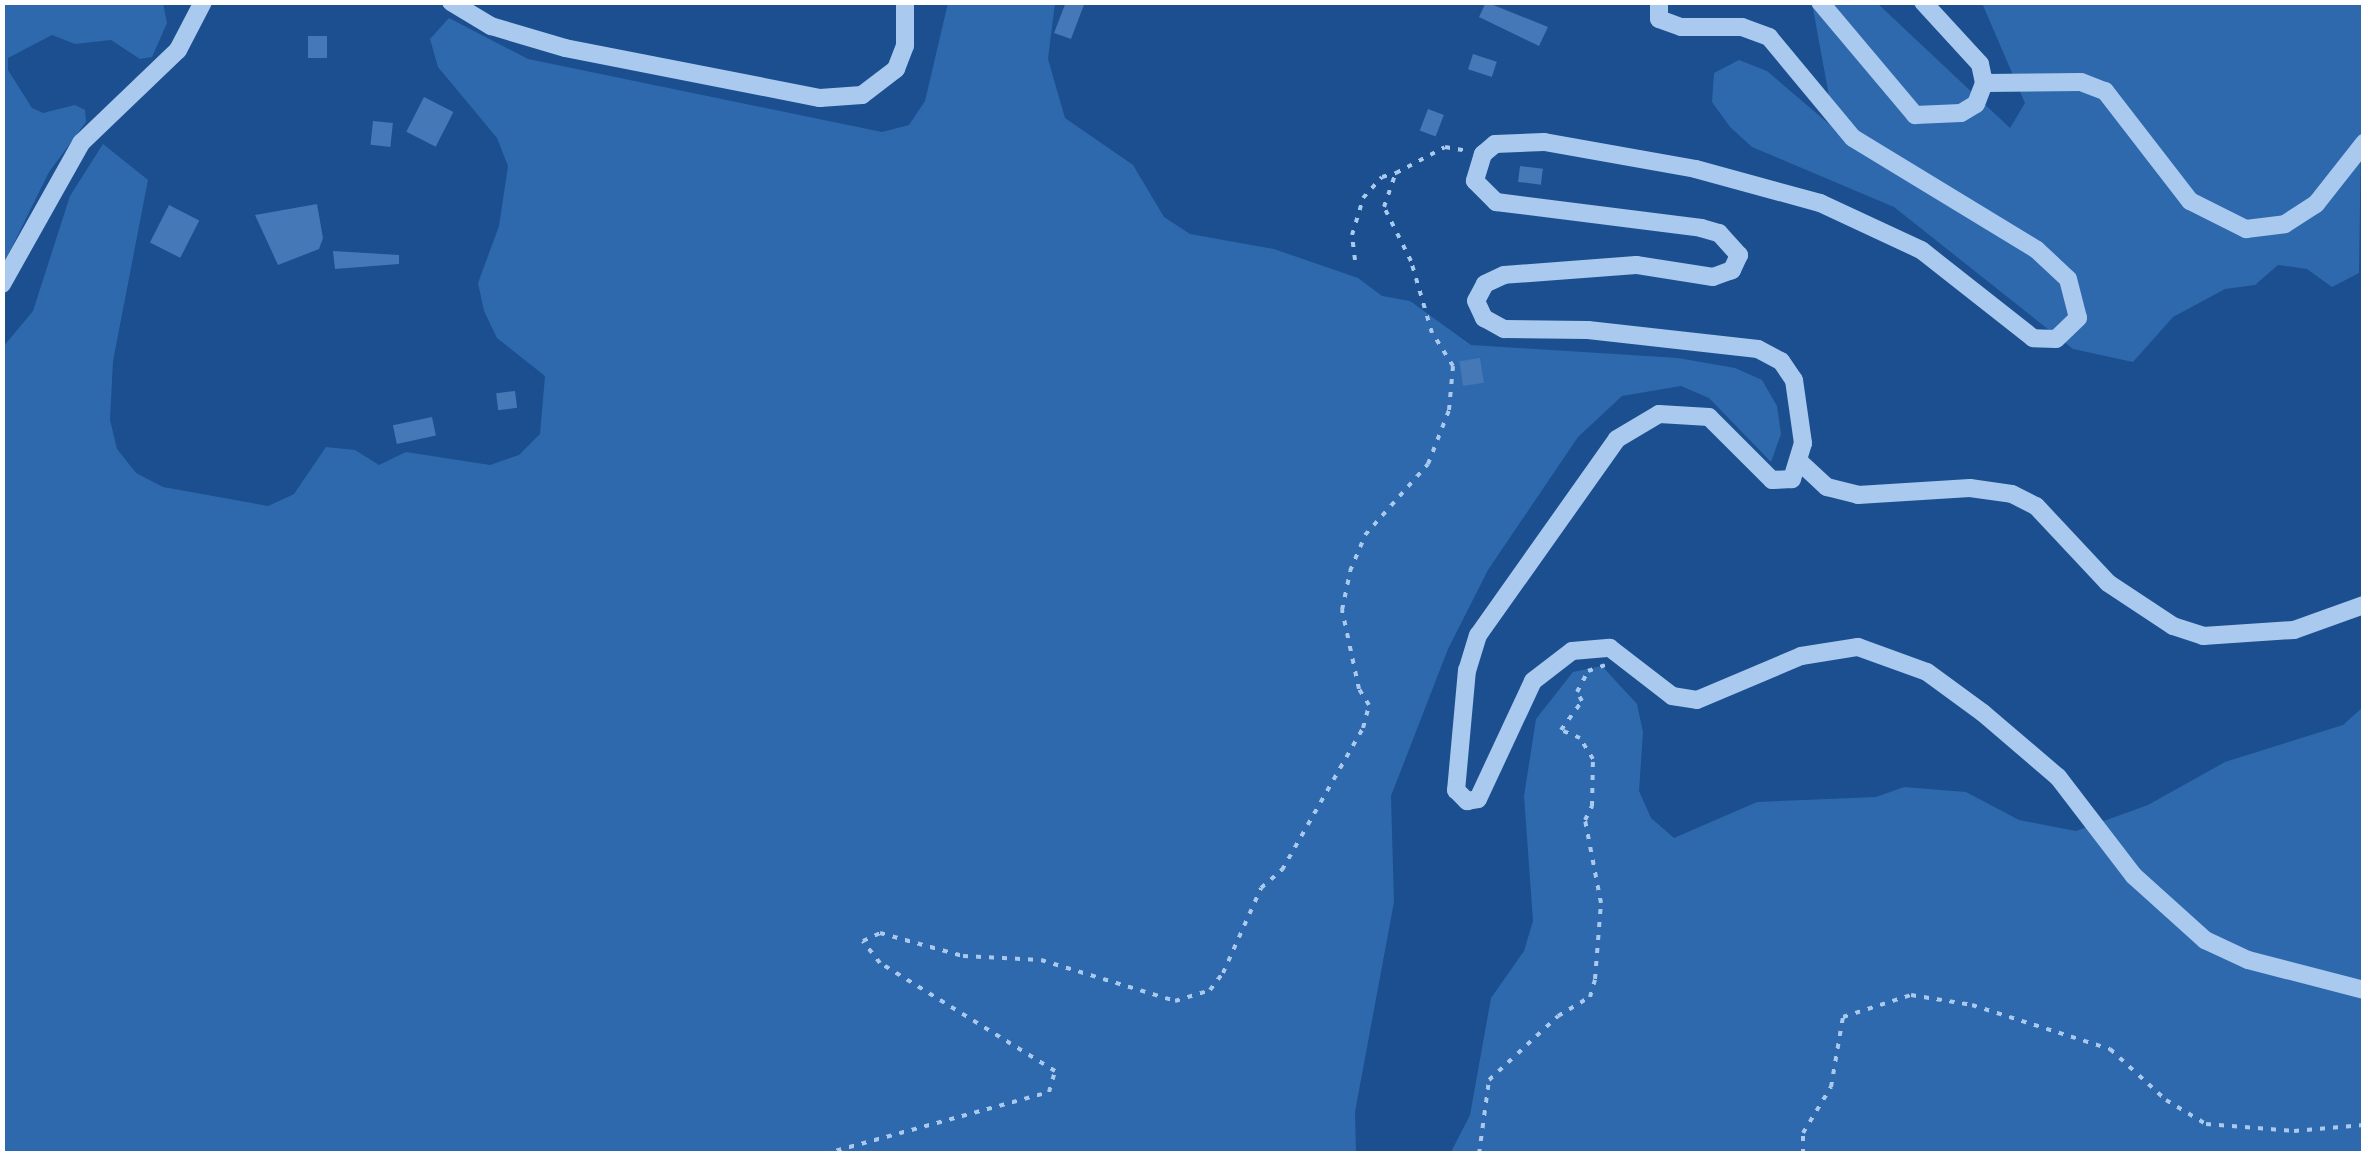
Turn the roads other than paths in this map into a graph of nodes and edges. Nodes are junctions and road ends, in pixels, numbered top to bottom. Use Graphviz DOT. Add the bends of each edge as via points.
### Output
graph roads {
  1 [pos="203,2"];
  2 [pos="451,2"];
  3 [pos="904,2"];
  4 [pos="1659,2"];
  5 [pos="1820,2"];
  6 [pos="1923,2"];
  7 [pos="1984,84"];
  8 [pos="2364,143"];
  9 [pos="2,284"];
  10 [pos="1802,464"];
  11 [pos="2364,606"];
  12 [pos="2364,990"];
  1 -- 9 [label="street" via="178,50 82,143"];
  2 -- 3 [label="street" via="491,26 565,48 820,98 862,96 896,68 905,46"];
  4 -- 10 [label="street" via="1658,19 1680,27 1742,27 1769,36 1853,138 2037,250 2068,279 2077,298 2073,328 2056,339 2033,338 1922,250 1820,204 1696,169 1544,142 1512,140 1482,154 1475,181 1496,202 1701,228 1719,233 1739,254 1732,270 1713,277 1636,265 1504,275 1485,284 1476,301 1484,318 1504,329 1588,330 1758,350 1781,361 1794,380"];
  5 -- 7 [label="street" via="1915,114 1962,113 1976,104"];
  6 -- 7 [label="street" via="1980,64"];
  7 -- 8 [label="street" via="2080,82 2104,91 2190,201 2246,229 2285,224 2316,204"];
  10 -- 11 [label="street" via="1827,487 1858,495 1970,488 2012,494 2036,506 2108,583 2173,626 2203,636 2294,630"];
  10 -- 12 [label="street" via="1792,480 1772,480 1708,417 1680,412 1659,414 1617,439 1478,635 1456,790 1467,801 1486,788 1533,681 1547,665 1593,646 1630,660 1672,696 1697,700 1837,646 1899,657 1983,713 2058,776 2134,876 2204,940 2248,960"];
}
